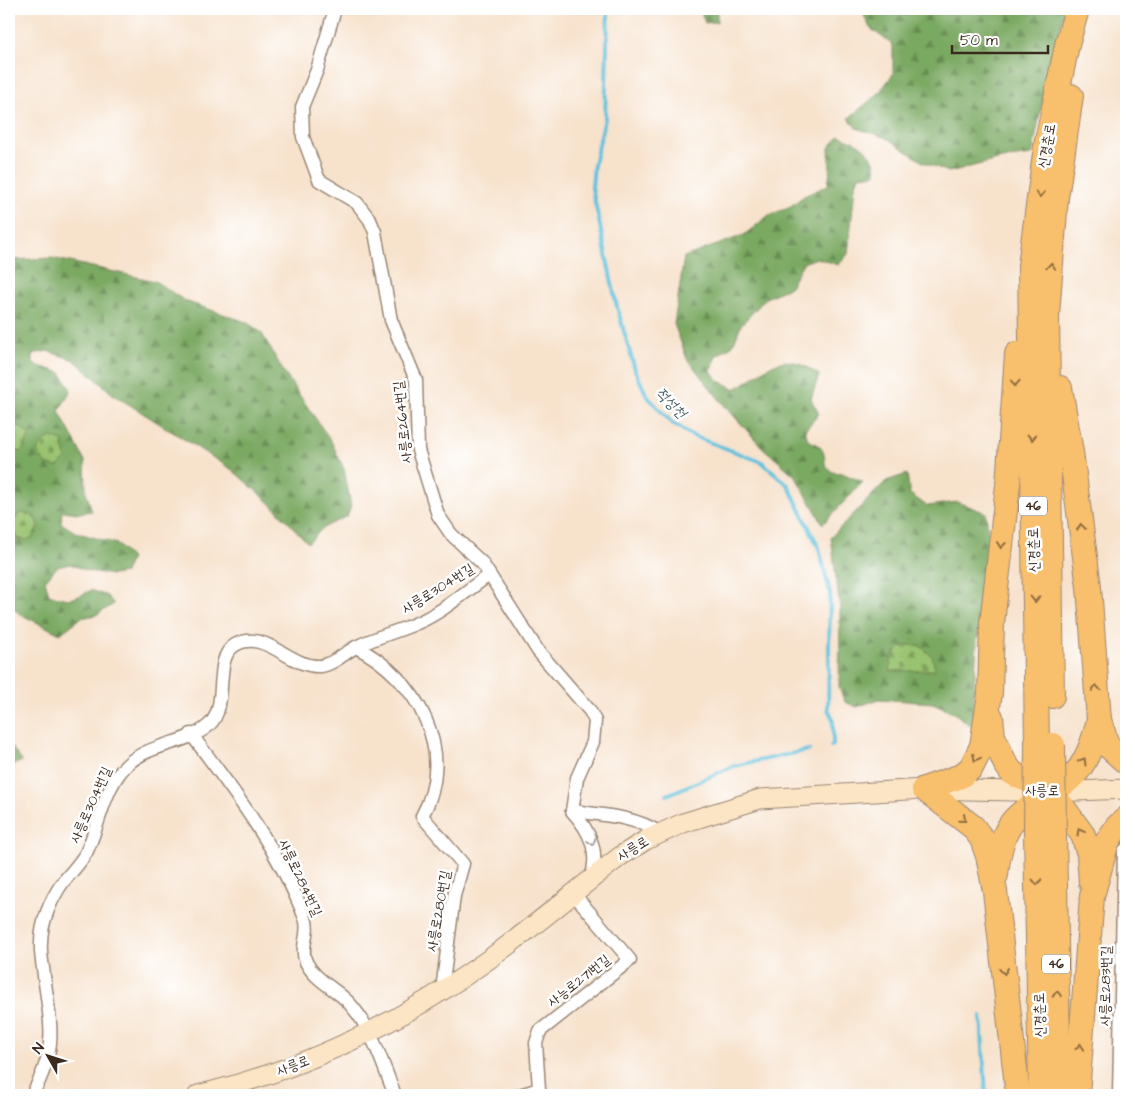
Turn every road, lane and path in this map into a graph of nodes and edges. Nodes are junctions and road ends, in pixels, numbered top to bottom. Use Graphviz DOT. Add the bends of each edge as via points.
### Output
graph roads {
  1 [pos="335,9"];
  2 [pos="1077,9"];
  3 [pos="1093,9"];
  4 [pos="1030,266"];
  5 [pos="1047,315"];
  6 [pos="489,575"];
  7 [pos="356,647"];
  8 [pos="990,693"];
  9 [pos="1099,720"];
  10 [pos="191,734"];
  11 [pos="1045,746"];
  12 [pos="1126,762"];
  13 [pos="924,789"];
  14 [pos="1126,789"];
  15 [pos="1052,792"];
  16 [pos="572,811"];
  17 [pos="1126,819"];
  18 [pos="660,833"];
  19 [pos="1045,834"];
  20 [pos="1126,849"];
  21 [pos="590,879"];
  22 [pos="995,890"];
  23 [pos="573,893"];
  24 [pos="1092,896"];
  25 [pos="442,990"];
  26 [pos="370,1032"];
  27 [pos="32,1095"];
  28 [pos="198,1095"];
  29 [pos="395,1095"];
  30 [pos="520,1095"];
  31 [pos="1018,1095"];
  32 [pos="1042,1095"];
  33 [pos="1059,1095"];
  34 [pos="1077,1095"];
  35 [pos="1119,1095"];
  1 -- 6 [label="street, 사릉로264번길" via="302,107 303,137 319,180 358,203 370,220 391,320 416,380 418,450 425,477 444,525 482,563"];
  2 -- 4 [label="highway, 신경춘로 / 46, one-way" via="1046,146"];
  5 -- 3 [label="highway, 신경춘로 / 46, one-way" via="1056,198 1072,91"];
  4 -- 8 [label="highway, one-way" via="1017,354 1008,485 992,624"];
  4 -- 11 [label="highway, 신경춘로 / 46, one-way"];
  9 -- 5 [label="highway, one-way" via="1089,587 1072,452"];
  5 -- 11 [label="highway, 신경춘로 / 46"];
  6 -- 7 [label="street, 사릉로304번길" via="419,622"];
  6 -- 16 [label="street, 사릉로264번길" via="538,651 590,711 594,721 593,742 578,778"];
  7 -- 10 [label="street, 사릉로304번길" via="332,662 313,666 260,642 236,645 228,650 225,659 215,718"];
  7 -- 25 [label="street, 사릉로280번길" via="373,655 394,672 429,723 435,778 433,793 422,816 463,864 454,896"];
  8 -- 13 [label="highway, one-way" via="982,746 971,768 961,776"];
  8 -- 15 [label="highway" via="993,736 1004,763 1012,773"];
  9 -- 12 [label="highway" via="1107,745"];
  15 -- 9 [label="highway, one-way" via="1072,777 1084,760"];
  10 -- 26 [label="street, 사릉로284번길" via="242,802 288,884 307,925 304,946 307,964 314,974 348,1002"];
  10 -- 27 [label="street, 사릉로304번길" via="142,753 122,770 85,855 54,896 40,945 52,1034 45,1067"];
  11 -- 19 [label="highway, 신경춘로 / 46, bridge"];
  13 -- 15 [label="street, 사릉로"];
  13 -- 18 [label="street, 사릉로" via="760,799 701,816"];
  13 -- 22 [label="highway, one-way" via="959,815 982,839"];
  14 -- 15 [label="street, 사릉로"];
  15 -- 22 [label="highway" via="1018,814 1008,826 1001,844"];
  24 -- 15 [label="highway, one-way" via="1089,854 1082,835"];
  16 -- 18 [label="street" via="635,821"];
  16 -- 21 [label="street, one-way" via="588,830 593,844 595,865"];
  17 -- 24 [label="highway" via="1107,842"];
  18 -- 21 [label="street, 사릉로"];
  19 -- 32 [label="highway, 신경춘로 / 46, one-way"];
  33 -- 19 [label="highway, 신경춘로 / 46, one-way"];
  20 -- 35 [label="street, 사릉로283번길"];
  21 -- 23 [label="street, 사릉로"];
  22 -- 31 [label="highway, one-way"];
  23 -- 25 [label="street, 사릉로" via="485,962"];
  23 -- 30 [label="street, 사능로271번길" via="630,960 540,1031 536,1043 539,1089"];
  34 -- 24 [label="highway, one-way"];
  25 -- 26 [label="street, 사릉로"];
  26 -- 28 [label="street, 사릉로" via="289,1068"];
  26 -- 29 [label="street"];
}
